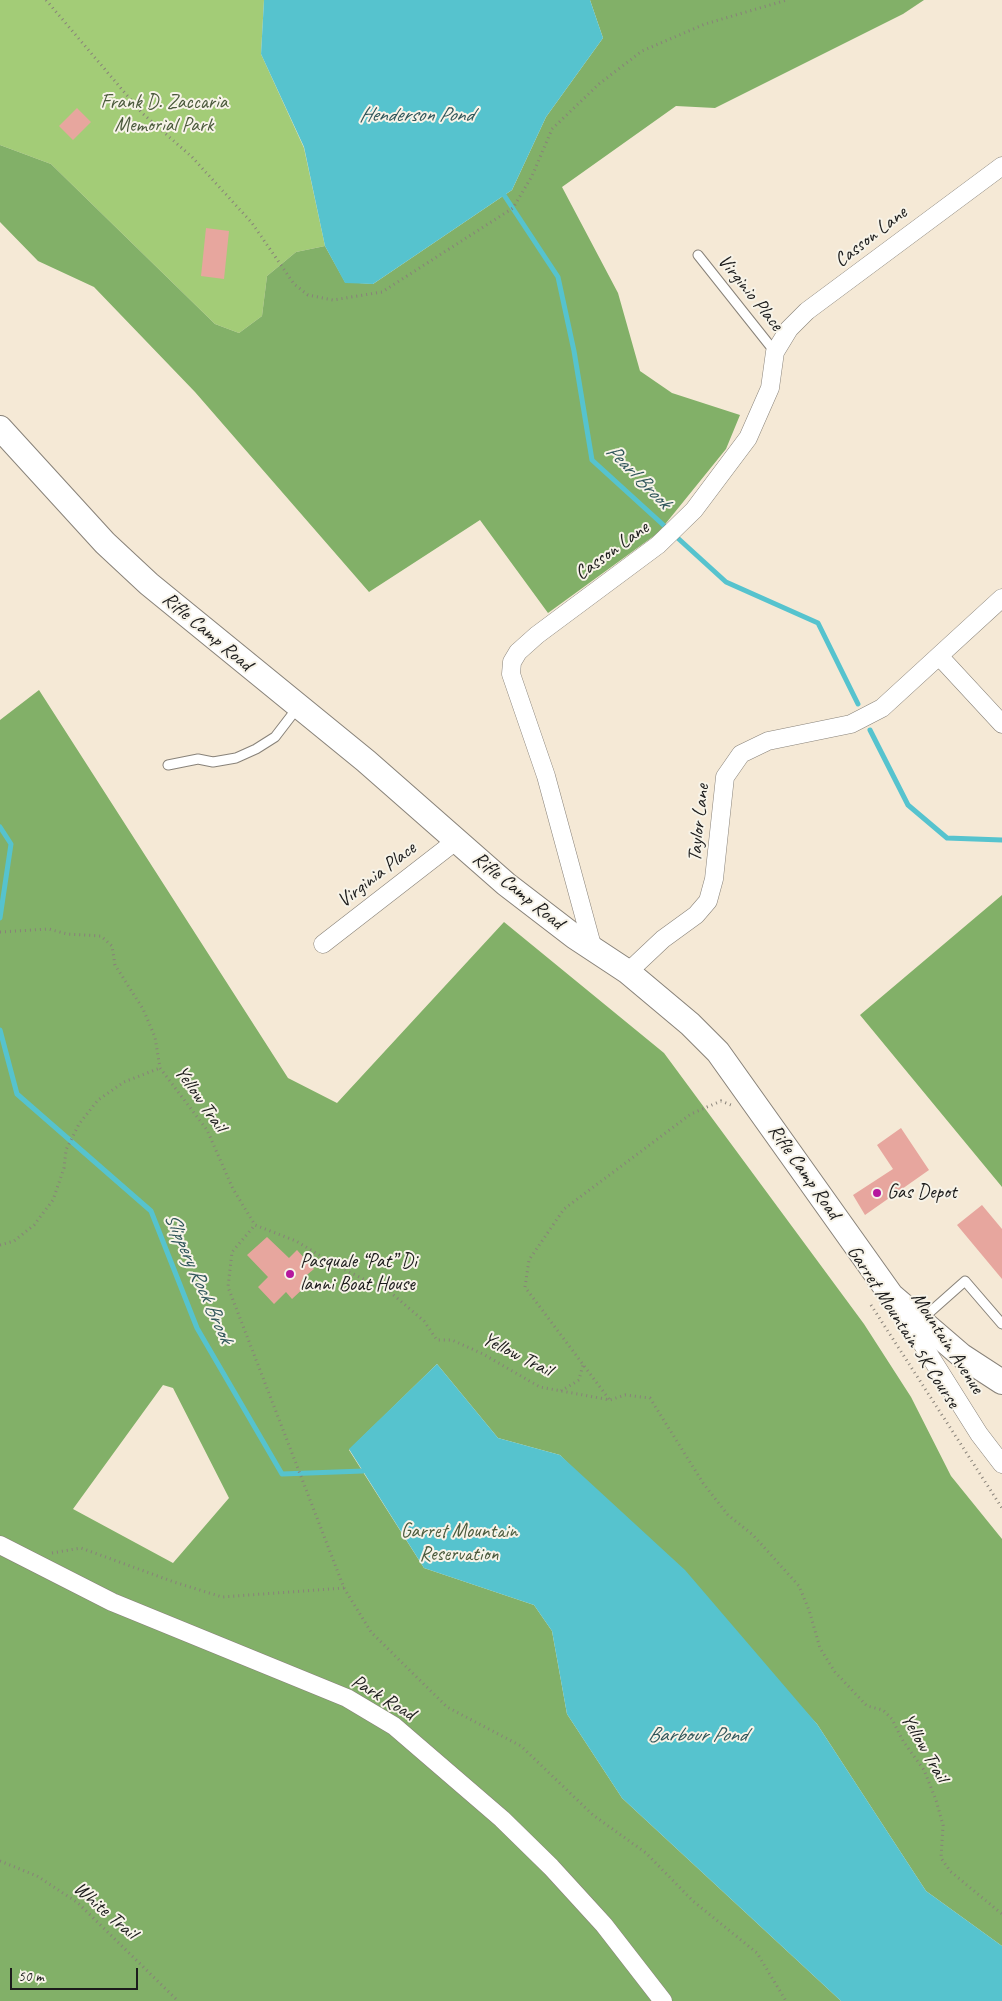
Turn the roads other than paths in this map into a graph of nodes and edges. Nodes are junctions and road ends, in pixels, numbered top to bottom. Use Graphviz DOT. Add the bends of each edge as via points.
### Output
graph roads {
  1 [pos="1002,166"];
  2 [pos="698,255"];
  3 [pos="775,352"];
  4 [pos="0,428"];
  5 [pos="1001,600"];
  6 [pos="940,657"];
  7 [pos="298,706"];
  8 [pos="1002,724"];
  9 [pos="168,765"];
  10 [pos="456,840"];
  11 [pos="323,944"];
  12 [pos="593,949"];
  13 [pos="628,972"];
  14 [pos="881,1299"];
  15 [pos="920,1320"];
  16 [pos="1002,1324"];
  17 [pos="998,1377"];
  18 [pos="1002,1464"];
  19 [pos="0,1545"];
  20 [pos="663,2001"];
  1 -- 3 [label="street, Casson Lane" via="807,311 789,328"];
  2 -- 3 [label="lane, Virginio Place"];
  3 -- 12 [label="street, Casson Lane" via="770,388 748,438 694,510 658,545 537,635 512,662 511,674 546,776"];
  4 -- 7 [label="street, Rifle Camp Road" via="105,543 170,602"];
  5 -- 6 [label="street, Taylor Lane"];
  6 -- 8 [label="street"];
  6 -- 13 [label="street, Taylor Lane" via="882,708 851,724 768,741 741,754 725,777 714,879 708,901 696,915 663,939"];
  7 -- 9 [label="lane" via="275,737 256,749 228,760 198,759"];
  7 -- 10 [label="street, Rifle Camp Road"];
  10 -- 11 [label="street, Virginia Place"];
  10 -- 12 [label="street, Rifle Camp Road" via="506,884"];
  12 -- 13 [label="street, Rifle Camp Road"];
  13 -- 14 [label="street, Rifle Camp Road" via="718,1052"];
  14 -- 15 [label="street, Rifle Camp Road"];
  14 -- 18 [label="street, Mountain Avenue"];
  15 -- 16 [label="lane" via="965,1281"];
  15 -- 17 [label="street, Rifle Camp Road" via="962,1356"];
  19 -- 20 [label="street, Park Road" via="127,1609 347,1698 394,1726 502,1819 551,1867 604,1924"];
}
